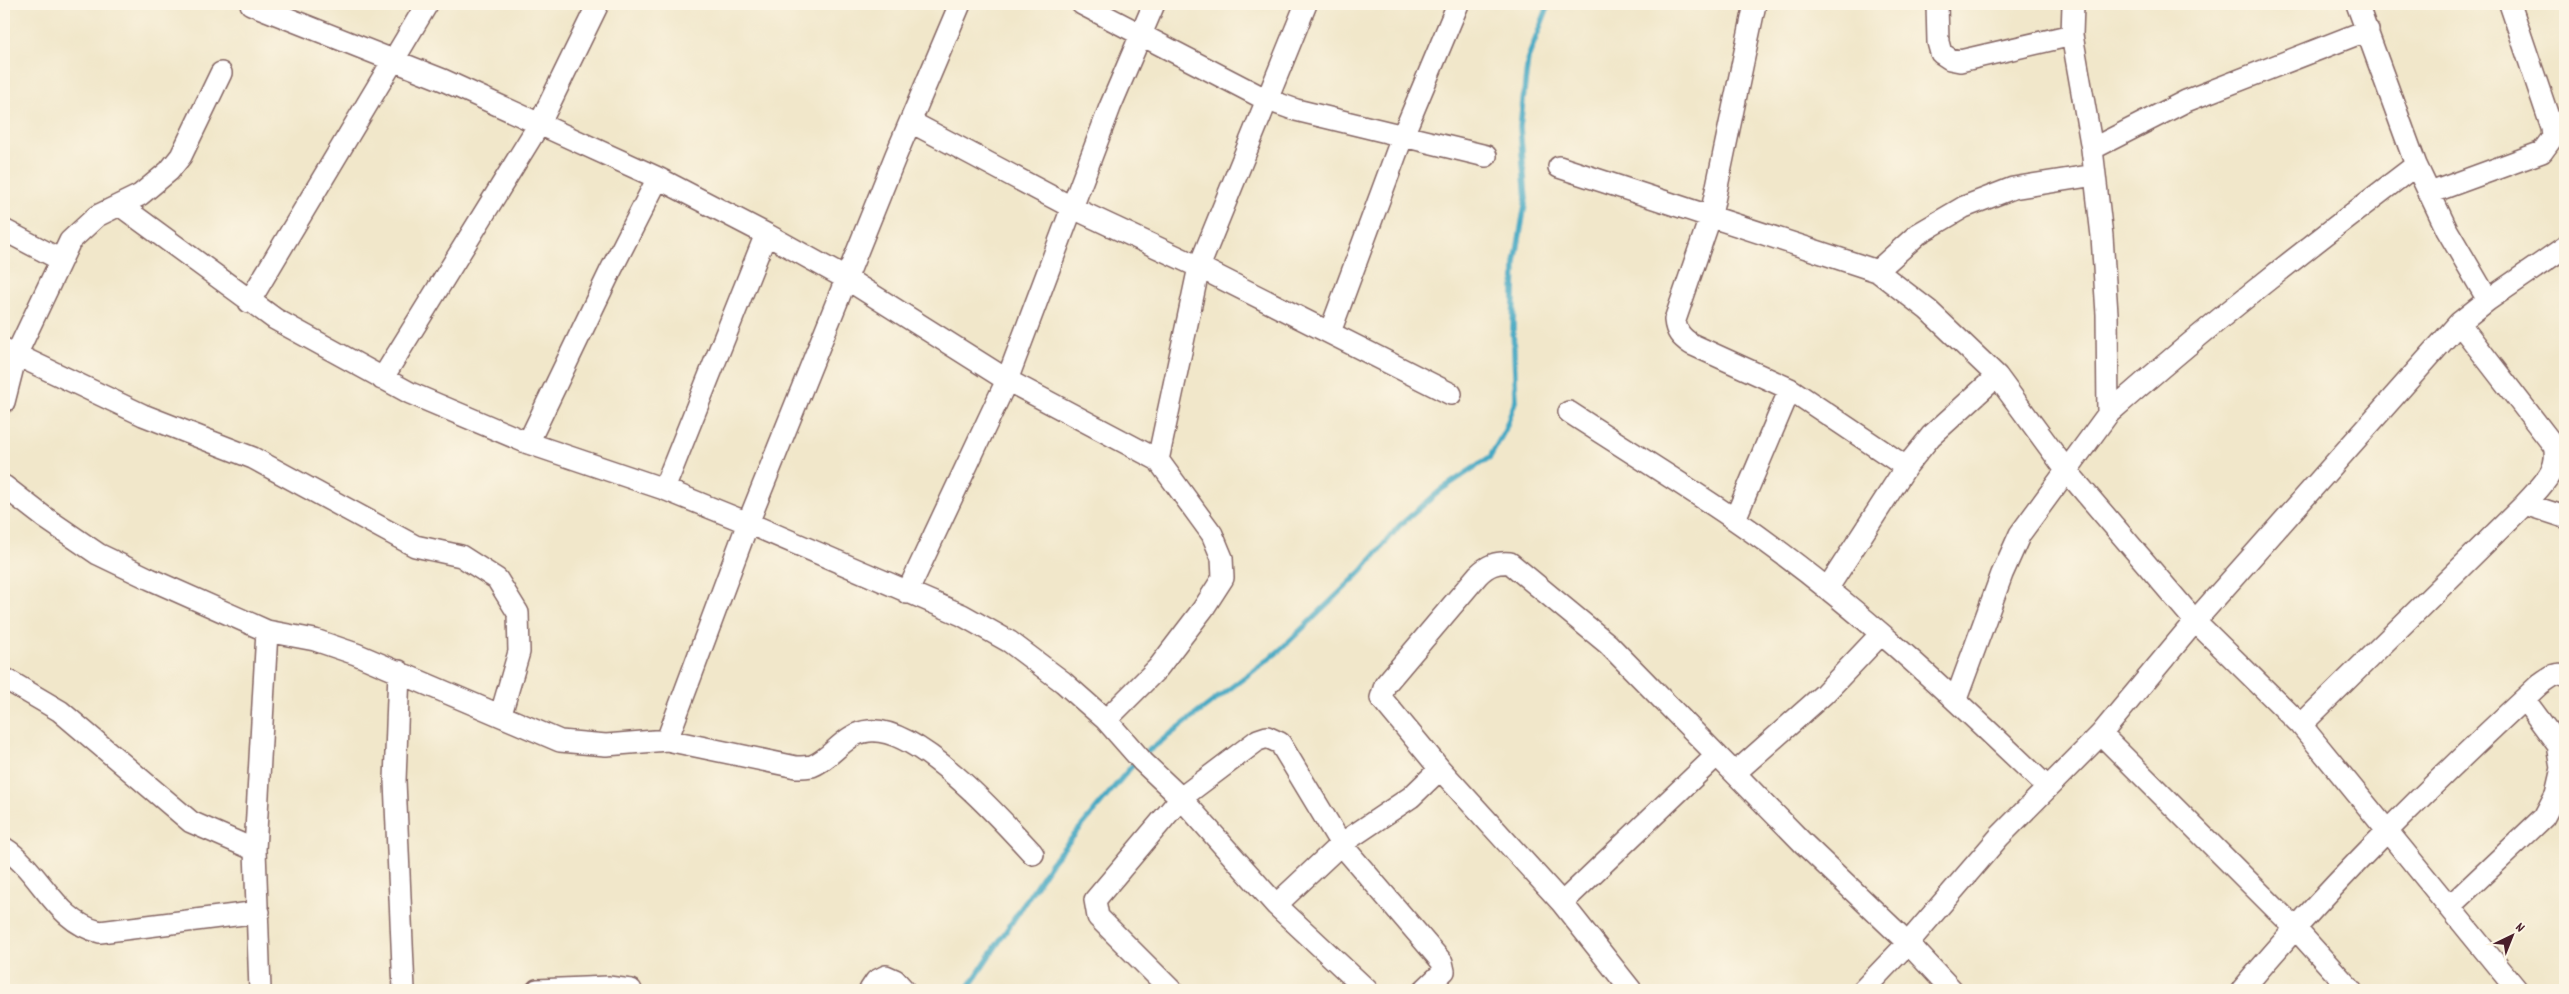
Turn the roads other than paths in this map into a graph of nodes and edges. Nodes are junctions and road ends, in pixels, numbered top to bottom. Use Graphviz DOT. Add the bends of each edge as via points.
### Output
graph roads {
  1 [pos="251,4"];
  2 [pos="427,4"];
  3 [pos="598,4"];
  4 [pos="960,4"];
  5 [pos="1082,4"];
  6 [pos="1154,4"];
  7 [pos="1306,4"];
  8 [pos="1458,4"];
  9 [pos="1755,4"];
  10 [pos="1937,4"];
  11 [pos="2072,4"];
  12 [pos="2357,4"];
  13 [pos="2510,4"];
  14 [pos="283,9"];
  15 [pos="2368,30"];
  16 [pos="1140,35"];
  17 [pos="2072,35"];
  18 [pos="395,60"];
  19 [pos="221,73"];
  20 [pos="1265,99"];
  21 [pos="911,122"];
  22 [pos="540,123"];
  23 [pos="1403,135"];
  24 [pos="2092,149"];
  25 [pos="1486,156"];
  26 [pos="2416,165"];
  27 [pos="1559,167"];
  28 [pos="2095,175"];
  29 [pos="658,178"];
  30 [pos="2430,193"];
  31 [pos="121,206"];
  32 [pos="1073,208"];
  33 [pos="1711,214"];
  34 [pos="4,230"];
  35 [pos="766,234"];
  36 [pos="2565,248"];
  37 [pos="61,260"];
  38 [pos="1199,267"];
  39 [pos="1877,271"];
  40 [pos="847,279"];
  41 [pos="2488,300"];
  42 [pos="249,302"];
  43 [pos="2459,323"];
  44 [pos="1330,332"];
  45 [pos="10,352"];
  46 [pos="1997,376"];
  47 [pos="382,379"];
  48 [pos="1007,380"];
  49 [pos="1790,389"];
  50 [pos="1451,394"];
  51 [pos="4,402"];
  52 [pos="1569,412"];
  53 [pos="2108,414"];
  54 [pos="528,443"];
  55 [pos="1158,460"];
  56 [pos="1906,467"];
  57 [pos="2066,470"];
  58 [pos="4,486"];
  59 [pos="664,489"];
  60 [pos="2525,504"];
  61 [pos="2565,517"];
  62 [pos="1735,519"];
  63 [pos="748,523"];
  64 [pos="1827,589"];
  65 [pos="907,593"];
  66 [pos="2195,621"];
  67 [pos="267,631"];
  68 [pos="1880,635"];
  69 [pos="399,670"];
  70 [pos="2565,675"];
  71 [pos="4,678"];
  72 [pos="2524,699"];
  73 [pos="1956,700"];
  74 [pos="501,714"];
  75 [pos="1106,720"];
  76 [pos="2301,725"];
  77 [pos="2101,734"];
  78 [pos="667,740"];
  79 [pos="1717,755"];
  80 [pos="1440,770"];
  81 [pos="1735,773"];
  82 [pos="2047,787"];
  83 [pos="1181,798"];
  84 [pos="2388,831"];
  85 [pos="1341,844"];
  86 [pos="4,848"];
  87 [pos="255,850"];
  88 [pos="1033,854"];
  89 [pos="1562,903"];
  90 [pos="1276,905"];
  91 [pos="2449,907"];
  92 [pos="259,912"];
  93 [pos="2294,927"];
  94 [pos="1908,943"];
  95 [pos="260,990"];
  96 [pos="404,990"];
  97 [pos="537,990"];
  98 [pos="631,990"];
  99 [pos="870,990"];
  100 [pos="904,990"];
  101 [pos="1172,990"];
  102 [pos="1367,990"];
  103 [pos="1424,990"];
  104 [pos="1631,990"];
  105 [pos="1863,990"];
  106 [pos="1952,990"];
  107 [pos="2242,990"];
  108 [pos="2351,990"];
  109 [pos="2517,990"];
  1 -- 14 [label="street"];
  2 -- 18 [label="street"];
  3 -- 22 [label="street"];
  4 -- 21 [label="street"];
  5 -- 16 [label="street"];
  6 -- 16 [label="street"];
  7 -- 20 [label="street"];
  8 -- 23 [label="street"];
  9 -- 33 [label="street"];
  10 -- 17 [label="street" via="1938,42 1941,53 1950,59 1960,61"];
  11 -- 17 [label="street"];
  12 -- 15 [label="street"];
  13 -- 30 [label="street" via="2553,138 2542,152"];
  14 -- 18 [label="street"];
  15 -- 24 [label="street" via="2186,101"];
  15 -- 26 [label="street"];
  16 -- 20 [label="street"];
  16 -- 32 [label="street"];
  17 -- 24 [label="street"];
  18 -- 22 [label="street"];
  18 -- 42 [label="street"];
  19 -- 31 [label="street" via="181,156 152,186"];
  20 -- 23 [label="street" via="1296,110"];
  20 -- 38 [label="street"];
  21 -- 32 [label="street"];
  21 -- 40 [label="street"];
  22 -- 29 [label="street"];
  22 -- 47 [label="street"];
  23 -- 25 [label="street"];
  23 -- 44 [label="street"];
  24 -- 28 [label="street"];
  26 -- 30 [label="street"];
  26 -- 53 [label="street" via="2248,294"];
  27 -- 33 [label="street"];
  28 -- 39 [label="street" via="2013,188 1964,207 1918,234"];
  28 -- 53 [label="street" via="2107,314"];
  29 -- 35 [label="street"];
  29 -- 54 [label="street"];
  30 -- 41 [label="street" via="2447,230"];
  31 -- 37 [label="street" via="97,216 84,227 70,242"];
  31 -- 42 [label="street"];
  32 -- 38 [label="street"];
  32 -- 48 [label="street"];
  33 -- 39 [label="street"];
  33 -- 49 [label="street" via="1675,320 1676,328 1691,344"];
  34 -- 37 [label="street"];
  35 -- 40 [label="street"];
  35 -- 59 [label="street"];
  36 -- 41 [label="street"];
  37 -- 45 [label="street"];
  38 -- 44 [label="street"];
  38 -- 55 [label="street"];
  39 -- 46 [label="street" via="1928,310"];
  40 -- 48 [label="street"];
  40 -- 63 [label="street"];
  41 -- 43 [label="street"];
  42 -- 47 [label="street" via="313,342"];
  43 -- 60 [label="street" via="2554,446 2557,457 2553,470"];
  43 -- 66 [label="street"];
  44 -- 50 [label="street"];
  45 -- 51 [label="street"];
  45 -- 74 [label="street" via="143,415 253,458 415,546 461,556 497,579 518,613 519,652"];
  46 -- 56 [label="street" via="1931,436"];
  46 -- 57 [label="street"];
  47 -- 54 [label="street" via="446,410"];
  48 -- 55 [label="street"];
  48 -- 65 [label="street"];
  49 -- 56 [label="street"];
  49 -- 62 [label="street"];
  52 -- 62 [label="street"];
  53 -- 57 [label="street"];
  54 -- 59 [label="street"];
  55 -- 75 [label="street" via="1212,534 1222,558 1223,578 1158,668"];
  56 -- 64 [label="street"];
  57 -- 66 [label="street"];
  57 -- 73 [label="street" via="2020,534"];
  58 -- 67 [label="street" via="98,554"];
  59 -- 63 [label="street"];
  60 -- 61 [label="street"];
  60 -- 76 [label="street"];
  62 -- 64 [label="street"];
  63 -- 65 [label="street"];
  63 -- 78 [label="street"];
  64 -- 68 [label="street"];
  65 -- 75 [label="street" via="962,615 1010,642"];
  66 -- 76 [label="street"];
  66 -- 77 [label="street"];
  67 -- 69 [label="street" via="315,640"];
  67 -- 87 [label="street"];
  68 -- 73 [label="street"];
  68 -- 81 [label="street" via="1824,694"];
  69 -- 74 [label="street"];
  69 -- 96 [label="street" via="395,781"];
  70 -- 72 [label="street" via="2552,676"];
  71 -- 87 [label="street" via="60,710 191,822"];
  72 -- 84 [label="street"];
  72 -- 91 [label="street" via="2558,745 2562,768 2556,794 2544,817"];
  73 -- 82 [label="street"];
  74 -- 78 [label="street" via="560,741 606,745"];
  75 -- 83 [label="street"];
  76 -- 84 [label="street"];
  77 -- 82 [label="street"];
  77 -- 93 [label="street"];
  78 -- 88 [label="street" via="796,767 812,766 856,735 869,730 884,732 922,750 974,792"];
  79 -- 80 [label="street" via="1608,644 1510,563 1499,562 1486,567 1478,575 1385,685 1381,694 1382,702"];
  79 -- 81 [label="street"];
  79 -- 89 [label="street"];
  80 -- 85 [label="street" via="1411,797"];
  80 -- 89 [label="street"];
  81 -- 94 [label="street"];
  82 -- 94 [label="street"];
  83 -- 85 [label="street" via="1258,740 1267,737 1280,744"];
  83 -- 90 [label="street"];
  83 -- 101 [label="street" via="1095,900 1098,917"];
  84 -- 91 [label="street"];
  84 -- 93 [label="street"];
  85 -- 90 [label="street"];
  85 -- 103 [label="street" via="1442,962 1444,971"];
  86 -- 92 [label="street" via="61,910 88,929 100,932"];
  87 -- 92 [label="street"];
  89 -- 104 [label="street"];
  90 -- 102 [label="street"];
  91 -- 109 [label="street"];
  92 -- 95 [label="street"];
  93 -- 107 [label="street"];
  93 -- 108 [label="street"];
  94 -- 105 [label="street"];
  94 -- 106 [label="street"];
  97 -- 98 [label="street" via="608,987"];
  99 -- 100 [label="street" via="876,981 886,976 896,980"];
}
